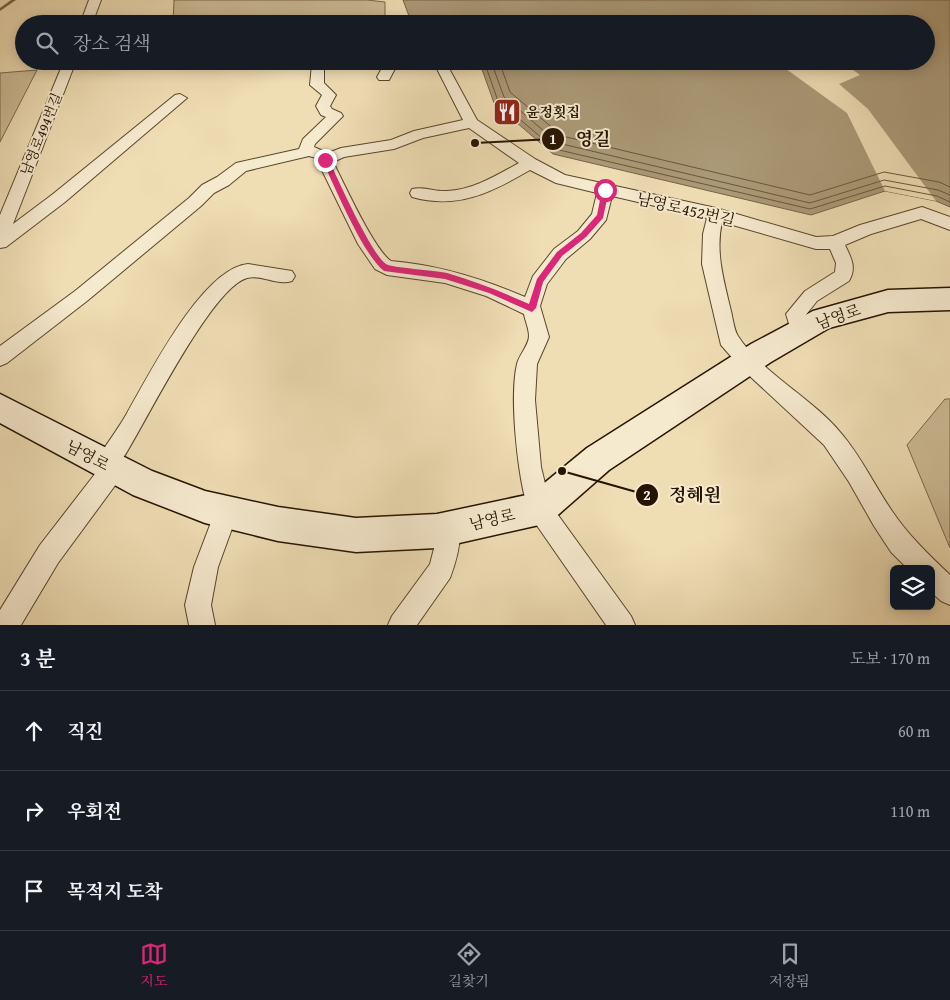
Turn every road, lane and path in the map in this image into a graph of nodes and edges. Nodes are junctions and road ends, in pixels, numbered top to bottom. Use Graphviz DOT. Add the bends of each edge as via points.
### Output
graph roads {
  1 [pos="95,0"];
  2 [pos="89,15"];
  3 [pos="66,70"];
  4 [pos="318,70"];
  5 [pos="388,70"];
  6 [pos="444,70"];
  7 [pos="384,77"];
  8 [pos="180,98"];
  9 [pos="471,123"];
  10 [pos="305,152"];
  11 [pos="325,160"];
  12 [pos="530,163"];
  13 [pos="605,190"];
  14 [pos="418,193"];
  15 [pos="716,214"];
  16 [pos="950,224"];
  17 [pos="0,235"];
  18 [pos="0,242"];
  19 [pos="835,242"];
  20 [pos="286,276"];
  21 [pos="950,299"];
  22 [pos="532,308"];
  23 [pos="800,331"];
  24 [pos="0,357"];
  25 [pos="748,362"];
  26 [pos="0,408"];
  27 [pos="110,466"];
  28 [pos="539,508"];
  29 [pos="226,512"];
  30 [pos="449,529"];
  31 [pos="922,565"];
  32 [pos="935,578"];
  33 [pos="950,592"];
  34 [pos="6,625"];
  35 [pos="202,625"];
  36 [pos="401,625"];
  37 [pos="622,625"];
  1 -- 2 [label="street"];
  3 -- 17 [label="street, 남영로494번길"];
  4 -- 10 [label="street" via="317,84 329,95 324,106 326,112 336,116 308,142"];
  5 -- 7 [label="street"];
  6 -- 9 [label="street, 남영로452번길"];
  8 -- 18 [label="street"];
  9 -- 11 [label="street" via="419,134 394,144 341,153"];
  9 -- 12 [label="street, 남영로452번길"];
  10 -- 11 [label="street" via="322,155"];
  10 -- 24 [label="street" via="241,167 208,188 196,202"];
  11 -- 22 [label="street" via="367,244 381,264 387,268 445,276"];
  12 -- 13 [label="street, 남영로452번길" via="561,179"];
  12 -- 14 [label="street" via="498,182 463,195 442,197"];
  13 -- 15 [label="street, 남영로452번길"];
  13 -- 22 [label="street" via="600,216 584,235 560,254 540,281"];
  15 -- 19 [label="street, 남영로452번길" via="816,243"];
  15 -- 25 [label="street" via="711,234 710,264 728,339"];
  16 -- 19 [label="street, 남영로452번길" via="922,213 866,229"];
  19 -- 23 [label="street" via="845,262 843,276 811,296 795,314"];
  20 -- 27 [label="street" via="245,271 222,284 162,369"];
  21 -- 23 [label="main road, 남영로" via="888,301 822,319"];
  22 -- 28 [label="street" via="539,336 527,364 525,400 530,467"];
  23 -- 25 [label="main road, 남영로"];
  25 -- 28 [label="main road, 남영로" via="598,458"];
  25 -- 31 [label="street" via="832,438 858,474 882,518"];
  26 -- 27 [label="main road, 남영로"];
  27 -- 29 [label="main road, 남영로" via="144,484"];
  27 -- 34 [label="street" via="49,554"];
  28 -- 30 [label="main road, 남영로"];
  28 -- 37 [label="street"];
  29 -- 30 [label="main road, 남영로" via="278,524 356,535"];
  29 -- 35 [label="street" via="198,605"];
  30 -- 36 [label="street" via="442,569"];
  32 -- 33 [label="street"];
}
